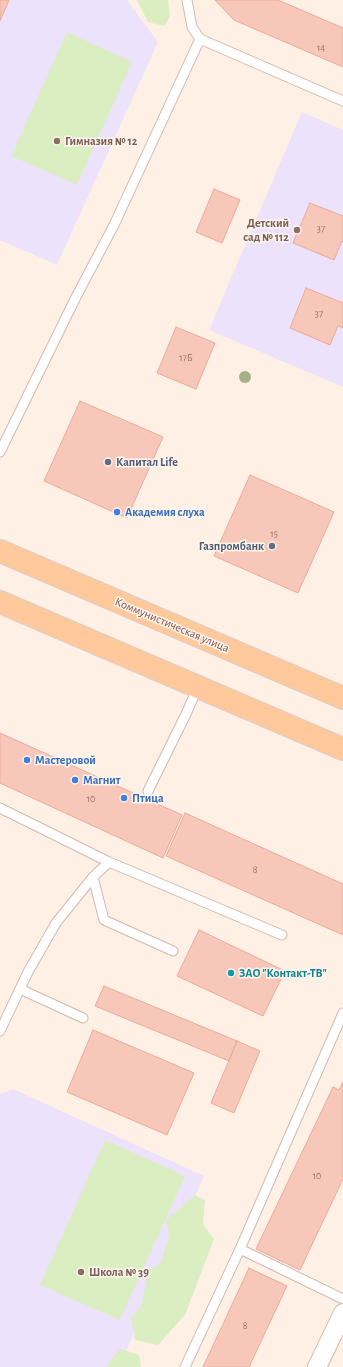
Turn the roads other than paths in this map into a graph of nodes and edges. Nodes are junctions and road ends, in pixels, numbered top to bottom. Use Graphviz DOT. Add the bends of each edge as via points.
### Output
graph roads {
  1 [pos="187,0"];
  2 [pos="200,39"];
  3 [pos="343,101"];
  4 [pos="0,452"];
  5 [pos="0,551"];
  6 [pos="0,602"];
  7 [pos="198,686"];
  8 [pos="343,698"];
  9 [pos="343,749"];
  10 [pos="148,791"];
  11 [pos="0,808"];
  12 [pos="109,862"];
  13 [pos="93,877"];
  14 [pos="282,935"];
  15 [pos="173,951"];
  16 [pos="20,989"];
  17 [pos="343,1013"];
  18 [pos="3,1017"];
  19 [pos="83,1018"];
  20 [pos="0,1031"];
  21 [pos="240,1249"];
  22 [pos="343,1300"];
  23 [pos="343,1313"];
  24 [pos="185,1367"];
  25 [pos="317,1367"];
  1 -- 2 [label="lane" via="192,27"];
  2 -- 3 [label="lane"];
  2 -- 4 [label="lane" via="114,225"];
  5 -- 8 [label="main road, Коммунистическая улица"];
  6 -- 7 [label="main road"];
  7 -- 9 [label="main road"];
  7 -- 10 [label="lane"];
  11 -- 12 [label="lane"];
  12 -- 13 [label="lane"];
  12 -- 14 [label="lane"];
  13 -- 15 [label="lane" via="104,920"];
  13 -- 16 [label="lane" via="56,924"];
  16 -- 18 [label="lane"];
  16 -- 19 [label="lane"];
  17 -- 21 [label="lane"];
  18 -- 20 [label="lane"];
  21 -- 22 [label="lane"];
  21 -- 24 [label="lane"];
  23 -- 25 [label="street"];
}
